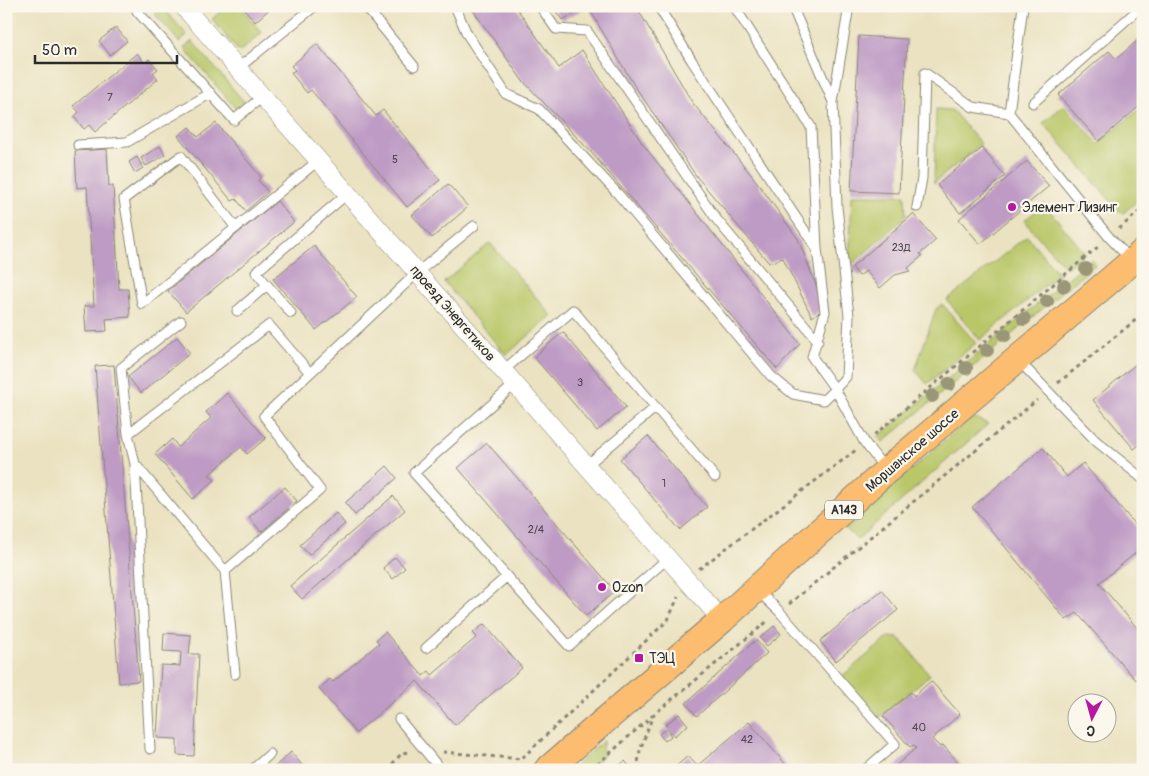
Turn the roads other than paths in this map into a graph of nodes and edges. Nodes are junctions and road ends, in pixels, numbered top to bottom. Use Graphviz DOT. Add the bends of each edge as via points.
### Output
graph roads {
  1 [pos="183,6"];
  2 [pos="315,6"];
  3 [pos="365,6"];
  4 [pos="455,6"];
  5 [pos="540,6"];
  6 [pos="658,6"];
  7 [pos="734,6"];
  8 [pos="792,6"];
  9 [pos="848,6"];
  10 [pos="1023,6"];
  11 [pos="1142,6"];
  12 [pos="137,11"];
  13 [pos="414,66"];
  14 [pos="237,69"];
  15 [pos="211,93"];
  16 [pos="262,97"];
  17 [pos="833,102"];
  18 [pos="1033,103"];
  19 [pos="1009,112"];
  20 [pos="78,145"];
  21 [pos="319,160"];
  22 [pos="348,193"];
  23 [pos="917,207"];
  24 [pos="474,226"];
  25 [pos="236,228"];
  26 [pos="817,249"];
  27 [pos="1138,257"];
  28 [pos="418,272"];
  29 [pos="267,285"];
  30 [pos="236,311"];
  31 [pos="292,313"];
  32 [pos="180,321"];
  33 [pos="818,341"];
  34 [pos="1018,360"];
  35 [pos="504,370"];
  36 [pos="310,373"];
  37 [pos="516,384"];
  38 [pos="835,389"];
  39 [pos="656,407"];
  40 [pos="128,434"];
  41 [pos="134,464"];
  42 [pos="587,465"];
  43 [pos="886,471"];
  44 [pos="715,477"];
  45 [pos="1143,479"];
  46 [pos="668,558"];
  47 [pos="225,571"];
  48 [pos="506,577"];
  49 [pos="756,590"];
  50 [pos="722,620"];
  51 [pos="426,648"];
  52 [pos="235,674"];
  53 [pos="399,719"];
  54 [pos="150,749"];
  55 [pos="270,754"];
  56 [pos="252,770"];
  57 [pos="441,770"];
  58 [pos="547,770"];
  59 [pos="864,770"];
  1 -- 14 [label="street, проезд Энергетиков"];
  2 -- 14 [label="lane"];
  3 -- 13 [label="lane"];
  4 -- 38 [label="lane" via="467,34 506,94 538,109 545,116 618,194 772,376 793,394 824,400"];
  5 -- 33 [label="lane" via="556,29 587,31 717,220"];
  6 -- 26 [label="lane"];
  7 -- 26 [label="lane" via="811,127"];
  8 -- 17 [label="lane"];
  9 -- 17 [label="lane"];
  10 -- 19 [label="lane"];
  11 -- 18 [label="lane"];
  12 -- 15 [label="lane"];
  14 -- 16 [label="street, проезд Энергетиков"];
  15 -- 16 [label="lane" via="234,120"];
  15 -- 20 [label="lane" via="127,142"];
  16 -- 21 [label="street, проезд Энергетиков"];
  17 -- 38 [label="lane" via="838,207 849,316 846,377"];
  19 -- 23 [label="lane" via="973,107 925,73 922,178"];
  19 -- 27 [label="lane" via="1109,237"];
  21 -- 22 [label="street, проезд Энергетиков"];
  21 -- 25 [label="lane"];
  22 -- 28 [label="street, проезд Энергетиков"];
  22 -- 29 [label="lane" via="256,272"];
  24 -- 28 [label="lane"];
  25 -- 25 [label="lane" via="193,263 142,304 124,199 182,156"];
  26 -- 33 [label="lane" via="825,312"];
  27 -- 34 [label="main road, Моршанское шоссе / А143"];
  28 -- 35 [label="street, проезд Энергетиков"];
  28 -- 36 [label="lane"];
  29 -- 30 [label="lane"];
  29 -- 31 [label="lane"];
  32 -- 40 [label="lane" via="121,368"];
  33 -- 38 [label="lane" via="812,357"];
  34 -- 43 [label="main road, Моршанское шоссе / А143"];
  34 -- 45 [label="lane" via="1096,441"];
  35 -- 37 [label="street, проезд Энергетиков"];
  35 -- 39 [label="lane" via="573,310"];
  36 -- 40 [label="lane" via="269,325"];
  36 -- 47 [label="lane" via="264,416 320,490"];
  37 -- 42 [label="street, проезд Энергетиков"];
  37 -- 48 [label="lane" via="414,473"];
  38 -- 43 [label="lane"];
  39 -- 42 [label="lane"];
  39 -- 44 [label="lane"];
  40 -- 41 [label="lane"];
  41 -- 47 [label="lane"];
  41 -- 54 [label="lane"];
  42 -- 46 [label="street, проезд Энергетиков"];
  43 -- 49 [label="main road, Моршанское шоссе / А143"];
  46 -- 48 [label="lane" via="569,646"];
  46 -- 50 [label="street, проезд Энергетиков"];
  47 -- 52 [label="lane"];
  48 -- 51 [label="lane"];
  49 -- 50 [label="main road, Моршанское шоссе / А143"];
  49 -- 59 [label="lane" via="780,611 895,744"];
  50 -- 58 [label="main road, Моршанское шоссе / А143"];
  53 -- 57 [label="lane"];
  55 -- 56 [label="lane"];
}
